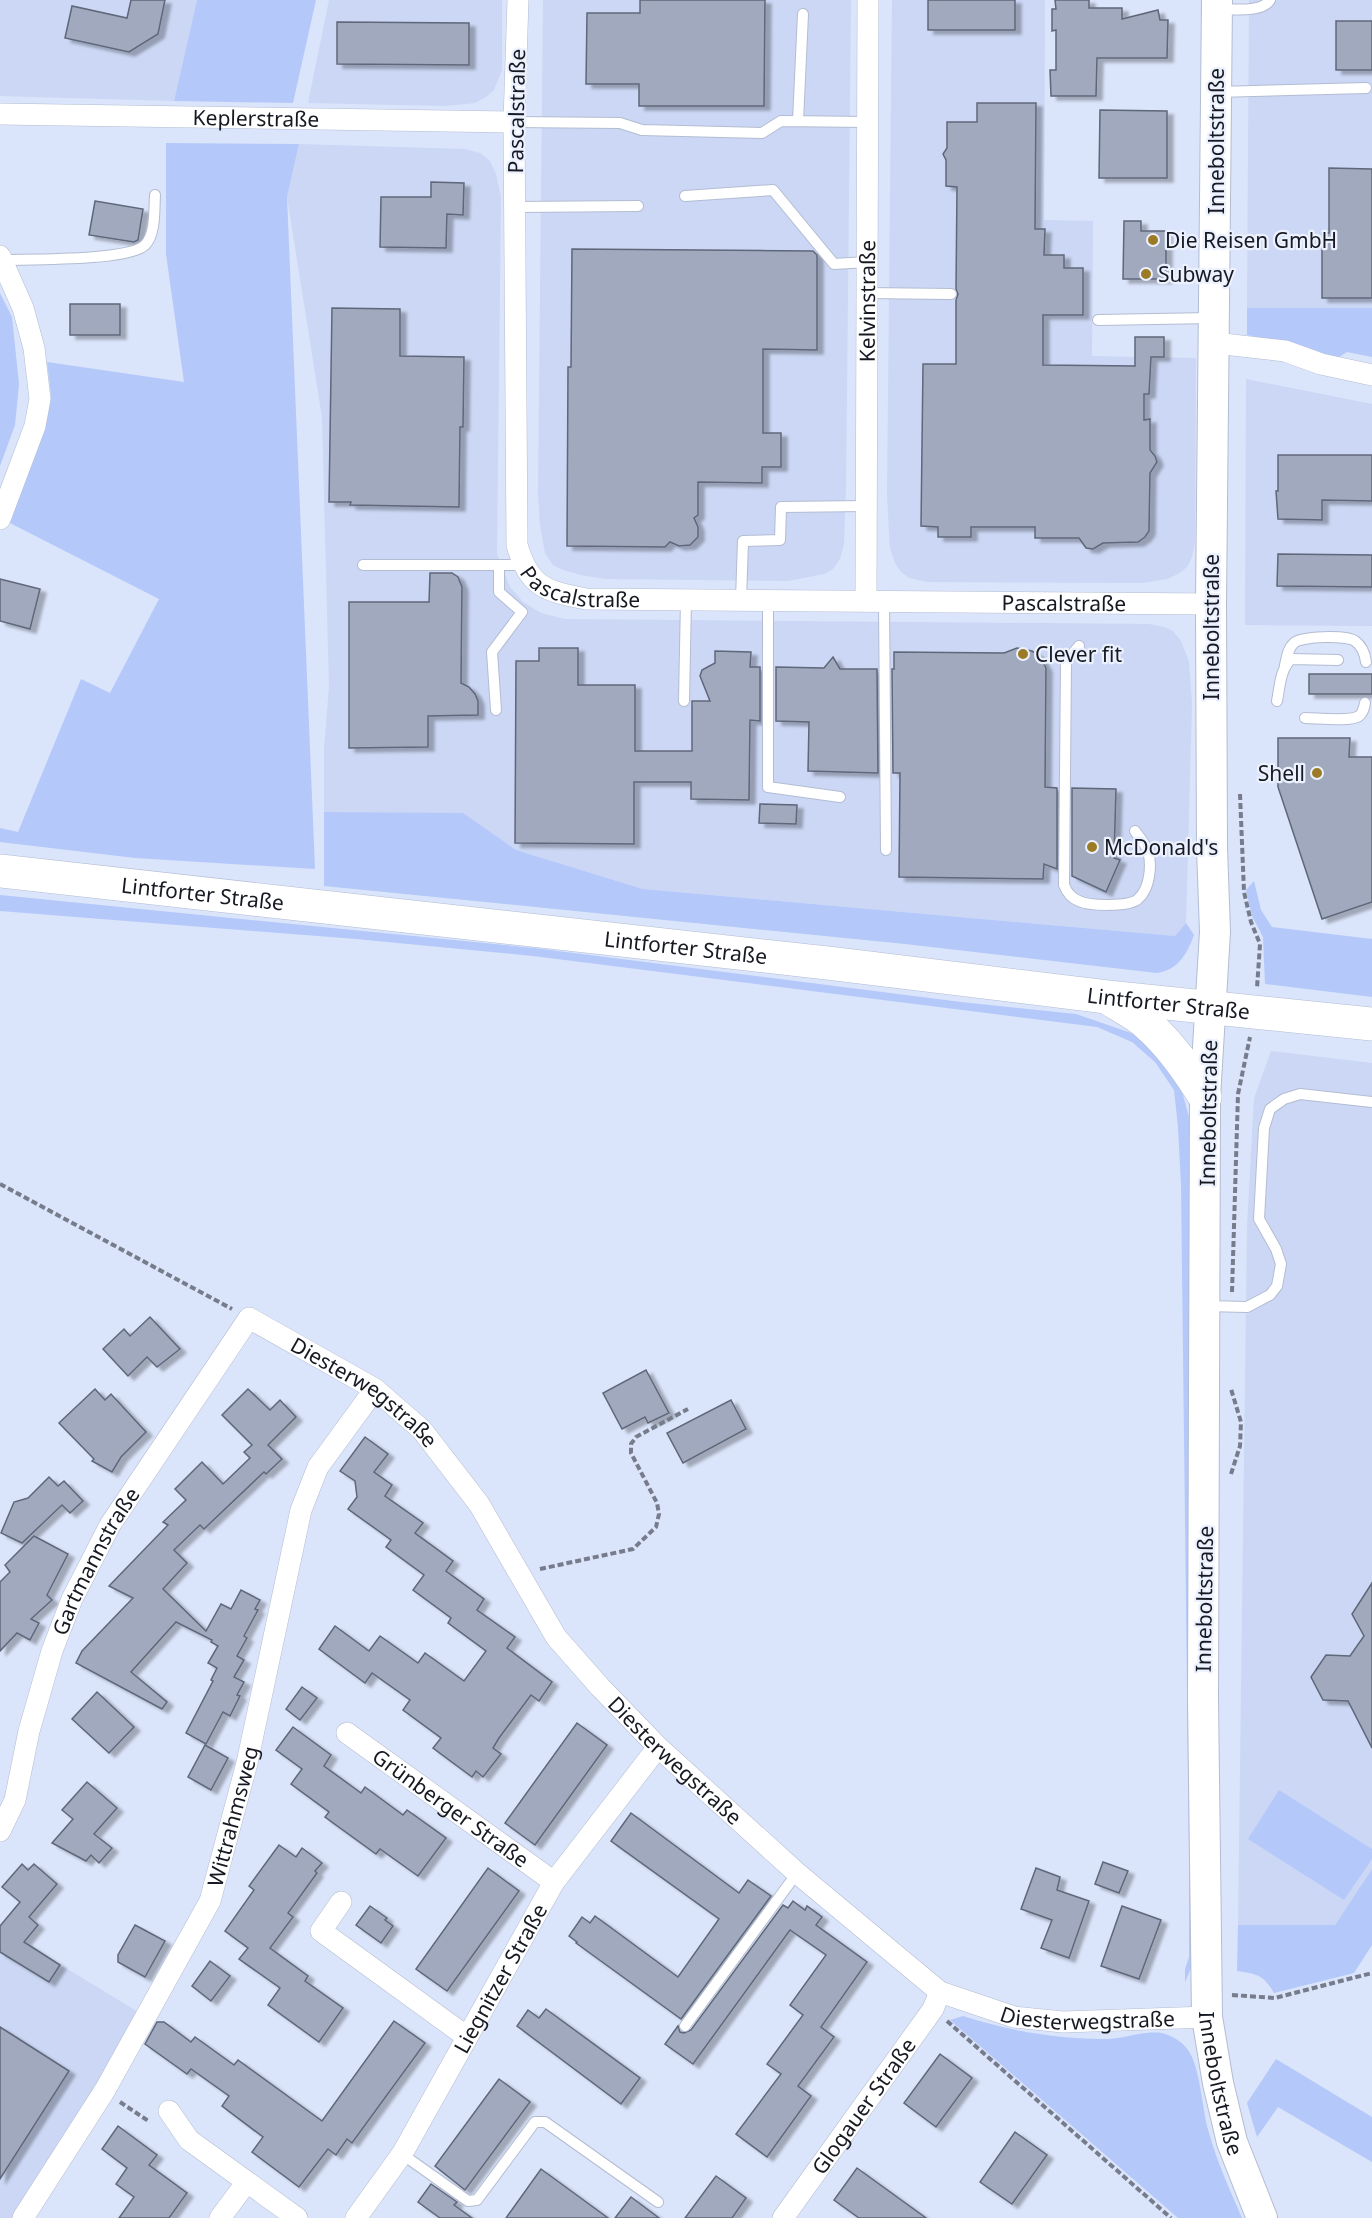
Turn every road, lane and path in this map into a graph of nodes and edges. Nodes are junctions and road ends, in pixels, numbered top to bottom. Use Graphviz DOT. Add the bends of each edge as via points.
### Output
graph roads {
  1 [pos="518,0"];
  2 [pos="868,0"];
  3 [pos="1270,0"];
  4 [pos="1217,5"];
  5 [pos="802,14"];
  6 [pos="1366,88"];
  7 [pos="1217,92"];
  8 [pos="0,114"];
  9 [pos="798,121"];
  10 [pos="514,122"];
  11 [pos="867,122"];
  12 [pos="155,195"];
  13 [pos="685,196"];
  14 [pos="638,206"];
  15 [pos="515,207"];
  16 [pos="1,258"];
  17 [pos="867,262"];
  18 [pos="867,294"];
  19 [pos="951,294"];
  20 [pos="1098,320"];
  21 [pos="1215,331"];
  22 [pos="1372,375"];
  23 [pos="866,506"];
  24 [pos="0,519"];
  25 [pos="363,565"];
  26 [pos="499,565"];
  27 [pos="523,565"];
  28 [pos="686,599"];
  29 [pos="741,600"];
  30 [pos="768,600"];
  31 [pos="875,601"];
  32 [pos="1211,604"];
  33 [pos="1079,646"];
  34 [pos="1338,660"];
  35 [pos="1366,662"];
  36 [pos="1285,665"];
  37 [pos="684,701"];
  38 [pos="1277,701"];
  39 [pos="1365,703"];
  40 [pos="496,710"];
  41 [pos="1305,718"];
  42 [pos="840,797"];
  43 [pos="1135,831"];
  44 [pos="886,850"];
  45 [pos="0,871"];
  46 [pos="1107,997"];
  47 [pos="1211,1007"];
  48 [pos="1372,1024"];
  49 [pos="1205,1097"];
  50 [pos="1372,1102"];
  51 [pos="0,1184"];
  52 [pos="1206,1306"];
  53 [pos="249,1318"];
  54 [pos="375,1389"];
  55 [pos="688,1409"];
  56 [pos="519,1574"];
  57 [pos="347,1732"];
  58 [pos="658,1747"];
  59 [pos="0,1831"];
  60 [pos="797,1873"];
  61 [pos="554,1882"];
  62 [pos="341,1902"];
  63 [pos="1372,1973"];
  64 [pos="936,2001"];
  65 [pos="1207,2005"];
  66 [pos="684,2026"];
  67 [pos="468,2037"];
  68 [pos="105,2090"];
  69 [pos="169,2111"];
  70 [pos="402,2154"];
  71 [pos="246,2183"];
  72 [pos="658,2202"];
  73 [pos="23,2218"];
  74 [pos="220,2218"];
  75 [pos="297,2218"];
  76 [pos="356,2218"];
  77 [pos="783,2218"];
  78 [pos="1171,2218"];
  79 [pos="1262,2218"];
  1 -- 10 [label="street, Pascalstraße"];
  2 -- 11 [label="street, Kelvinstraße"];
  3 -- 4 [label="lane" via="1261,7"];
  4 -- 7 [label="street, Inneboltstraße"];
  5 -- 9 [label="lane"];
  6 -- 7 [label="lane"];
  7 -- 21 [label="street, Inneboltstraße"];
  8 -- 10 [label="street, Keplerstraße"];
  9 -- 10 [label="lane" via="781,121 762,133 642,130 620,123"];
  9 -- 11 [label="lane"];
  10 -- 15 [label="street, Pascalstraße"];
  11 -- 17 [label="street, Kelvinstraße"];
  12 -- 16 [label="lane" via="151,236 139,249 96,256"];
  13 -- 17 [label="lane" via="773,190 834,264"];
  14 -- 15 [label="lane"];
  15 -- 27 [label="street, Pascalstraße" via="517,545"];
  16 -- 24 [label="street" via="32,338 40,399 35,426"];
  17 -- 18 [label="street, Kelvinstraße"];
  18 -- 19 [label="lane"];
  18 -- 23 [label="street, Kelvinstraße"];
  20 -- 21 [label="lane"];
  21 -- 22 [label="street" via="1321,364"];
  21 -- 32 [label="street, Inneboltstraße"];
  23 -- 29 [label="lane" via="781,507 780,540 743,541"];
  23 -- 31 [label="street, Kelvinstraße"];
  25 -- 26 [label="lane"];
  26 -- 27 [label="lane"];
  26 -- 40 [label="lane" via="499,592 522,612 492,652"];
  27 -- 28 [label="street, Pascalstraße" via="535,583 561,594"];
  28 -- 29 [label="street, Pascalstraße"];
  28 -- 37 [label="lane"];
  29 -- 30 [label="street, Pascalstraße"];
  30 -- 31 [label="street, Pascalstraße"];
  30 -- 42 [label="lane" via="768,788"];
  31 -- 32 [label="street, Pascalstraße"];
  31 -- 44 [label="lane"];
  32 -- 47 [label="street, Inneboltstraße" via="1215,932"];
  33 -- 43 [label="lane" via="1066,662 1067,893 1081,903 1128,905 1138,900 1148,884 1149,862 1145,845"];
  34 -- 36 [label="lane" via="1291,659"];
  35 -- 36 [label="lane" via="1362,648 1349,638 1302,638 1294,642"];
  36 -- 38 [label="lane"];
  39 -- 41 [label="lane" via="1359,716"];
  45 -- 46 [label="main road, Lintforter Straße"];
  46 -- 47 [label="main road, Lintforter Straße"];
  46 -- 49 [label="main road" via="1145,1022 1165,1041"];
  47 -- 48 [label="main road, Lintforter Straße"];
  47 -- 49 [label="street, Inneboltstraße"];
  49 -- 52 [label="street, Inneboltstraße"];
  50 -- 52 [label="lane" via="1300,1094 1270,1108 1264,1128 1259,1219 1281,1264 1277,1286 1270,1295 1247,1307"];
  51 -- 53 [label="path"];
  52 -- 65 [label="street, Inneboltstraße" via="1203,1711"];
  53 -- 54 [label="street, Diesterwegstraße"];
  53 -- 59 [label="street, Gartmannstraße" via="110,1525 72,1599 29,1731 15,1800"];
  54 -- 56 [label="street, Diesterwegstraße" via="422,1430 479,1504"];
  54 -- 68 [label="street, Wittrahmsweg" via="318,1467 301,1510 247,1763 210,1900"];
  55 -- 56 [label="path" via="636,1437 631,1444 631,1453 657,1503 656,1527 633,1549"];
  56 -- 58 [label="street, Diesterwegstraße" via="556,1637"];
  57 -- 61 [label="street, Grünberger Straße"];
  58 -- 60 [label="street, Diesterwegstraße"];
  58 -- 61 [label="street, Liegnitzer Straße"];
  60 -- 64 [label="street, Diesterwegstraße"];
  60 -- 66 [label="lane"];
  61 -- 67 [label="street, Liegnitzer Straße"];
  62 -- 67 [label="street" via="321,1931"];
  63 -- 65 [label="path" via="1275,1998"];
  64 -- 65 [label="street, Diesterwegstraße" via="1014,2017 1063,2022"];
  64 -- 77 [label="street, Glogauer Straße"];
  64 -- 78 [label="path"];
  65 -- 79 [label="street, Inneboltstraße" via="1218,2083 1232,2142"];
  67 -- 70 [label="street, Liegnitzer Straße"];
  68 -- 69 [label="path" via="149,2122"];
  68 -- 73 [label="street, Wittrahmsweg"];
  69 -- 71 [label="street" via="189,2140"];
  70 -- 72 [label="lane" via="468,2201 477,2200 535,2122 545,2121"];
  70 -- 76 [label="street, Liegnitzer Straße"];
  71 -- 74 [label="street"];
  71 -- 75 [label="street"];
}
